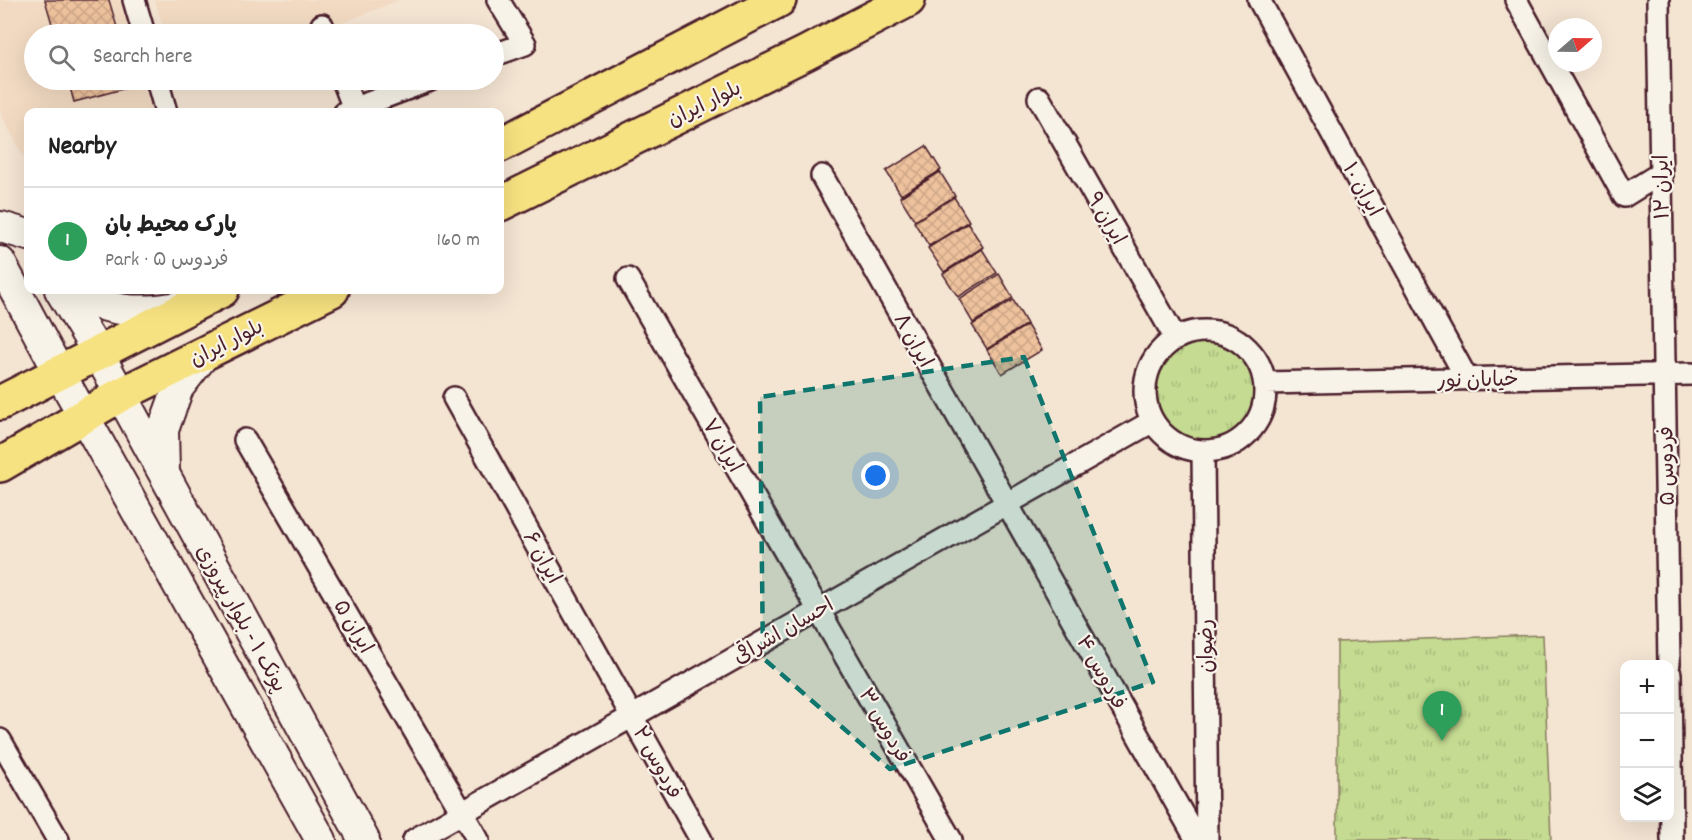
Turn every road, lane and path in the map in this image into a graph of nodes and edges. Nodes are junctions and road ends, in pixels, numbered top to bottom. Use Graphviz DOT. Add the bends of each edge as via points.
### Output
graph roads {
  1 [pos="134,0"];
  2 [pos="498,0"];
  3 [pos="779,0"];
  4 [pos="908,0"];
  5 [pos="1258,0"];
  6 [pos="1515,0"];
  7 [pos="1658,0"];
  8 [pos="141,24"];
  9 [pos="504,51"];
  10 [pos="160,90"];
  11 [pos="345,90"];
  12 [pos="404,90"];
  13 [pos="1039,98"];
  14 [pos="165,108"];
  15 [pos="348,108"];
  16 [pos="357,108"];
  17 [pos="504,143"];
  18 [pos="1661,173"];
  19 [pos="822,176"];
  20 [pos="504,202"];
  21 [pos="0,262"];
  22 [pos="628,279"];
  23 [pos="0,290"];
  24 [pos="64,294"];
  25 [pos="71,294"];
  26 [pos="324,294"];
  27 [pos="210,296"];
  28 [pos="0,308"];
  29 [pos="1176,339"];
  30 [pos="206,352"];
  31 [pos="98,353"];
  32 [pos="59,372"];
  33 [pos="1692,374"];
  34 [pos="1664,375"];
  35 [pos="1467,379"];
  36 [pos="1265,383"];
  37 [pos="120,395"];
  38 [pos="454,398"];
  39 [pos="0,403"];
  40 [pos="84,416"];
  41 [pos="1153,421"];
  42 [pos="246,440"];
  43 [pos="1203,452"];
  44 [pos="0,465"];
  45 [pos="164,476"];
  46 [pos="1007,504"];
  47 [pos="818,611"];
  48 [pos="1669,660"];
  49 [pos="1670,714"];
  50 [pos="632,716"];
  51 [pos="0,740"];
  52 [pos="462,813"];
  53 [pos="58,840"];
  54 [pos="321,840"];
  55 [pos="364,840"];
  56 [pos="414,840"];
  57 [pos="478,840"];
  58 [pos="701,840"];
  59 [pos="951,840"];
  60 [pos="1197,840"];
  61 [pos="1207,840"];
  62 [pos="1672,840"];
  1 -- 8 [label="street"];
  2 -- 9 [label="street" via="525,44"];
  3 -- 17 [label="main road"];
  4 -- 20 [label="main road, بلوار ایران"];
  5 -- 35 [label="street, ایران ۱۰"];
  6 -- 18 [label="street" via="1624,196"];
  7 -- 18 [label="street, ایران ۱۲"];
  10 -- 14 [label="street"];
  11 -- 15 [label="street"];
  12 -- 16 [label="street"];
  13 -- 29 [label="street, ایران ۹"];
  18 -- 34 [label="street, ایران ۱۲"];
  19 -- 46 [label="street, ایران ۸"];
  21 -- 32 [label="main road, پونک ۱ - بلوار پیروزی"];
  22 -- 47 [label="street, ایران ۷"];
  23 -- 28 [label="main road"];
  24 -- 31 [label="main road, پونک ۱ - بلوار پیروزی"];
  25 -- 27 [label="main road" via="126,311 162,311"];
  26 -- 30 [label="main road, بلوار ایران"];
  27 -- 31 [label="main road"];
  29 -- 36 [label="street" via="1194,332 1232,337 1259,364"];
  29 -- 41 [label="street" via="1161,350 1151,366 1146,403"];
  30 -- 37 [label="main road, بلوار ایران"];
  30 -- 45 [label="main road" via="178,388 163,430"];
  31 -- 32 [label="main road"];
  31 -- 37 [label="main road, پونک ۱ - بلوار پیروزی"];
  32 -- 39 [label="main road"];
  32 -- 40 [label="main road, پونک ۱ - بلوار پیروزی"];
  33 -- 34 [label="street, خیابان نور"];
  34 -- 35 [label="street, خیابان نور"];
  34 -- 48 [label="street, فردوس ۵"];
  35 -- 36 [label="street, خیابان نور"];
  36 -- 43 [label="street" via="1264,404 1256,423 1242,439"];
  37 -- 40 [label="main road, بلوار ایران"];
  37 -- 45 [label="main road, پونک ۱ - بلوار پیروزی"];
  38 -- 50 [label="street, ایران ۶"];
  40 -- 44 [label="main road"];
  40 -- 54 [label="main road, پونک ۱ - بلوار پیروزی"];
  41 -- 43 [label="street" via="1174,442"];
  41 -- 46 [label="street, احسان اشراقی"];
  42 -- 52 [label="street, ایران ۵"];
  43 -- 61 [label="street, رضوان"];
  45 -- 55 [label="main road, پونک ۱ - بلوار پیروزی"];
  46 -- 47 [label="street, احسان اشراقی"];
  46 -- 60 [label="street, فردوس ۴"];
  47 -- 50 [label="street, احسان اشراقی"];
  47 -- 59 [label="street, فردوس ۳"];
  49 -- 62 [label="street"];
  50 -- 52 [label="street, احسان اشراقی"];
  50 -- 58 [label="street, فردوس ۲"];
  51 -- 53 [label="street"];
  52 -- 56 [label="street, احسان اشراقی"];
  52 -- 57 [label="street, ایران ۵"];
}
